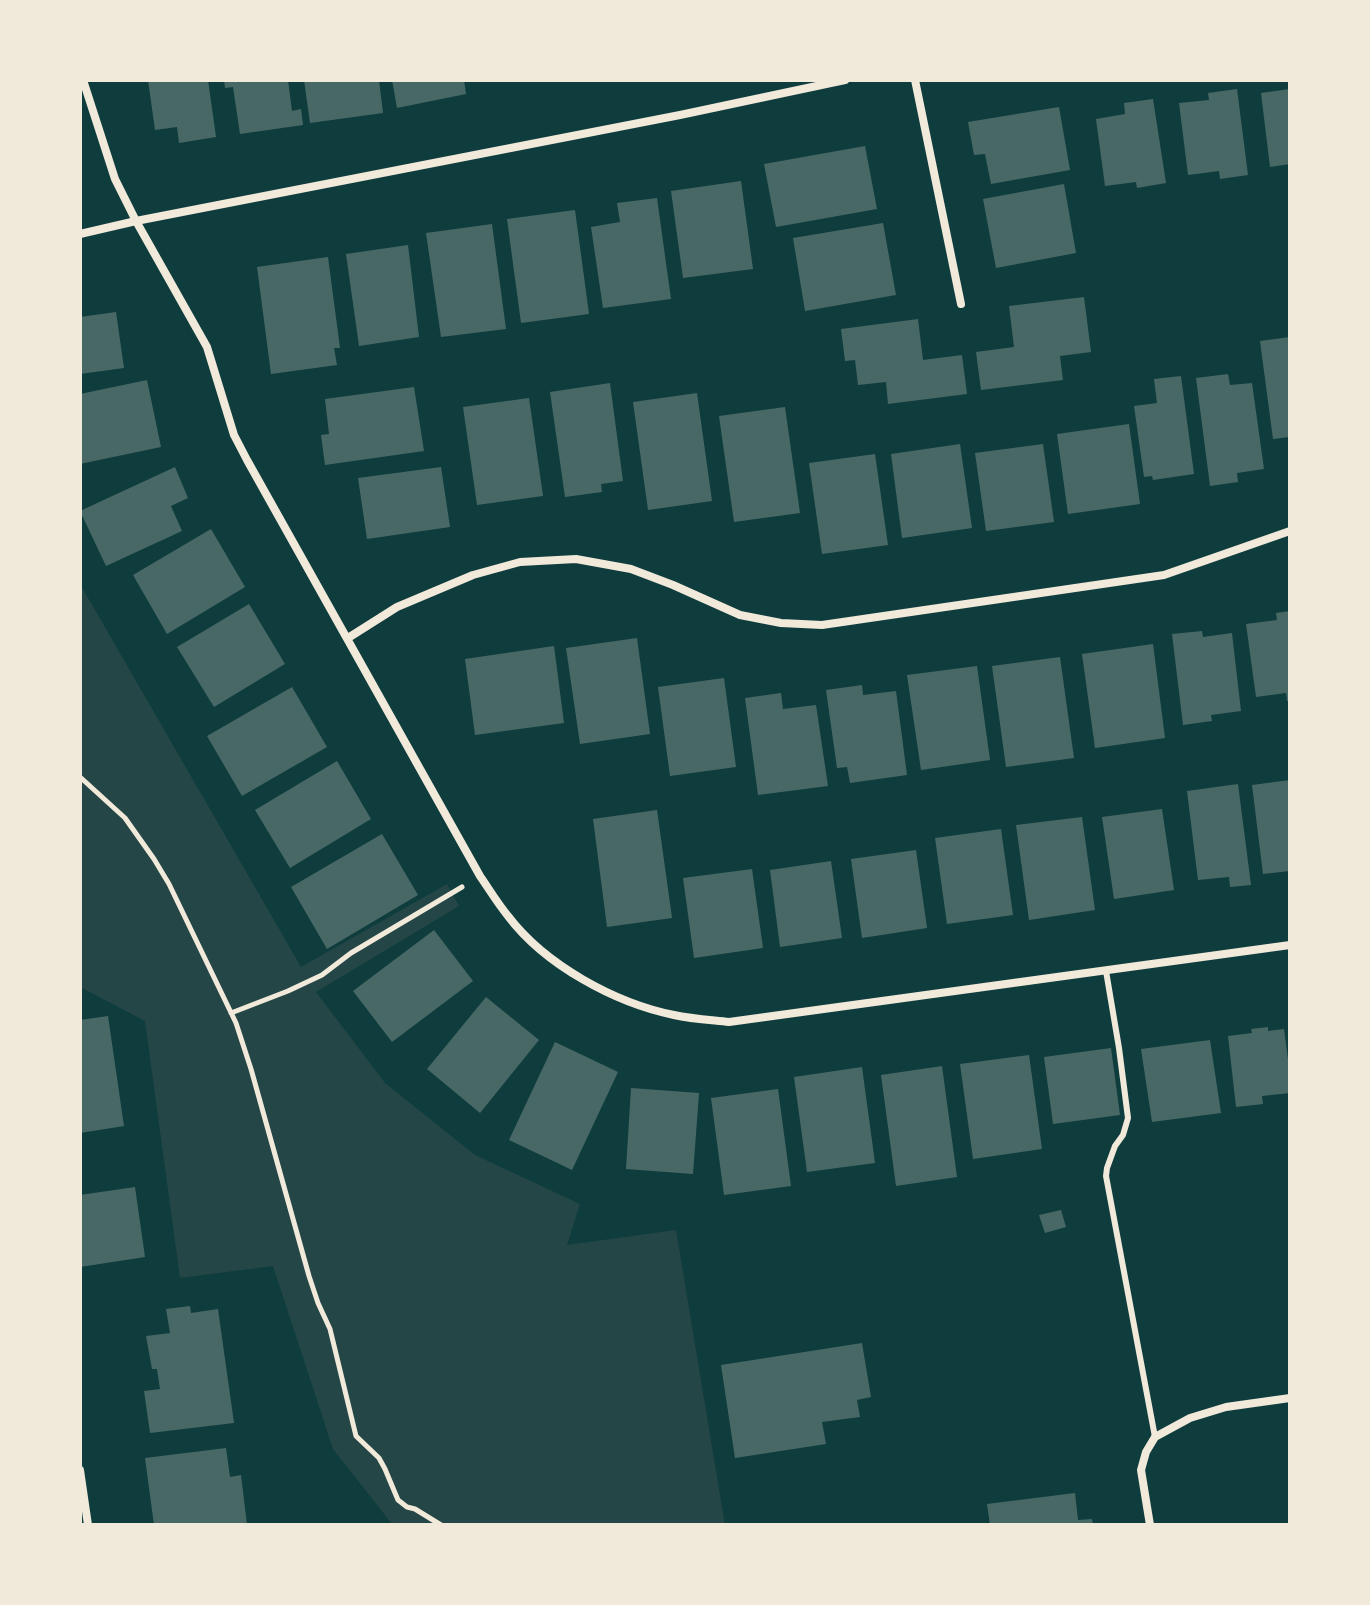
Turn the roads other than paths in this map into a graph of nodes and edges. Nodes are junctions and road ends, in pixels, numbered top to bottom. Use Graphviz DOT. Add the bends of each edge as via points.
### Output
graph roads {
  1 [pos="83,80"];
  2 [pos="845,80"];
  3 [pos="915,80"];
  4 [pos="136,221"];
  5 [pos="80,234"];
  6 [pos="961,304"];
  7 [pos="1290,531"];
  8 [pos="348,638"];
  9 [pos="1290,945"];
  10 [pos="1106,971"];
  11 [pos="1290,1398"];
  12 [pos="1155,1437"];
  13 [pos="80,1470"];
  14 [pos="88,1525"];
  15 [pos="1150,1525"];
  1 -- 4 [label="street" via="115,179"];
  2 -- 4 [label="street"];
  3 -- 6 [label="street"];
  4 -- 5 [label="street"];
  4 -- 8 [label="street" via="207,347 240,447"];
  7 -- 8 [label="street" via="1164,575 822,625 740,615 631,569 576,559 520,562 397,607"];
  8 -- 10 [label="street" via="509,919 566,969 634,1005 729,1022"];
  9 -- 10 [label="street"];
  10 -- 12 [label="lane" via="1128,1118 1107,1168 1107,1189"];
  11 -- 12 [label="street" via="1226,1407"];
  12 -- 15 [label="street" via="1141,1470"];
  13 -- 14 [label="street"];
}
